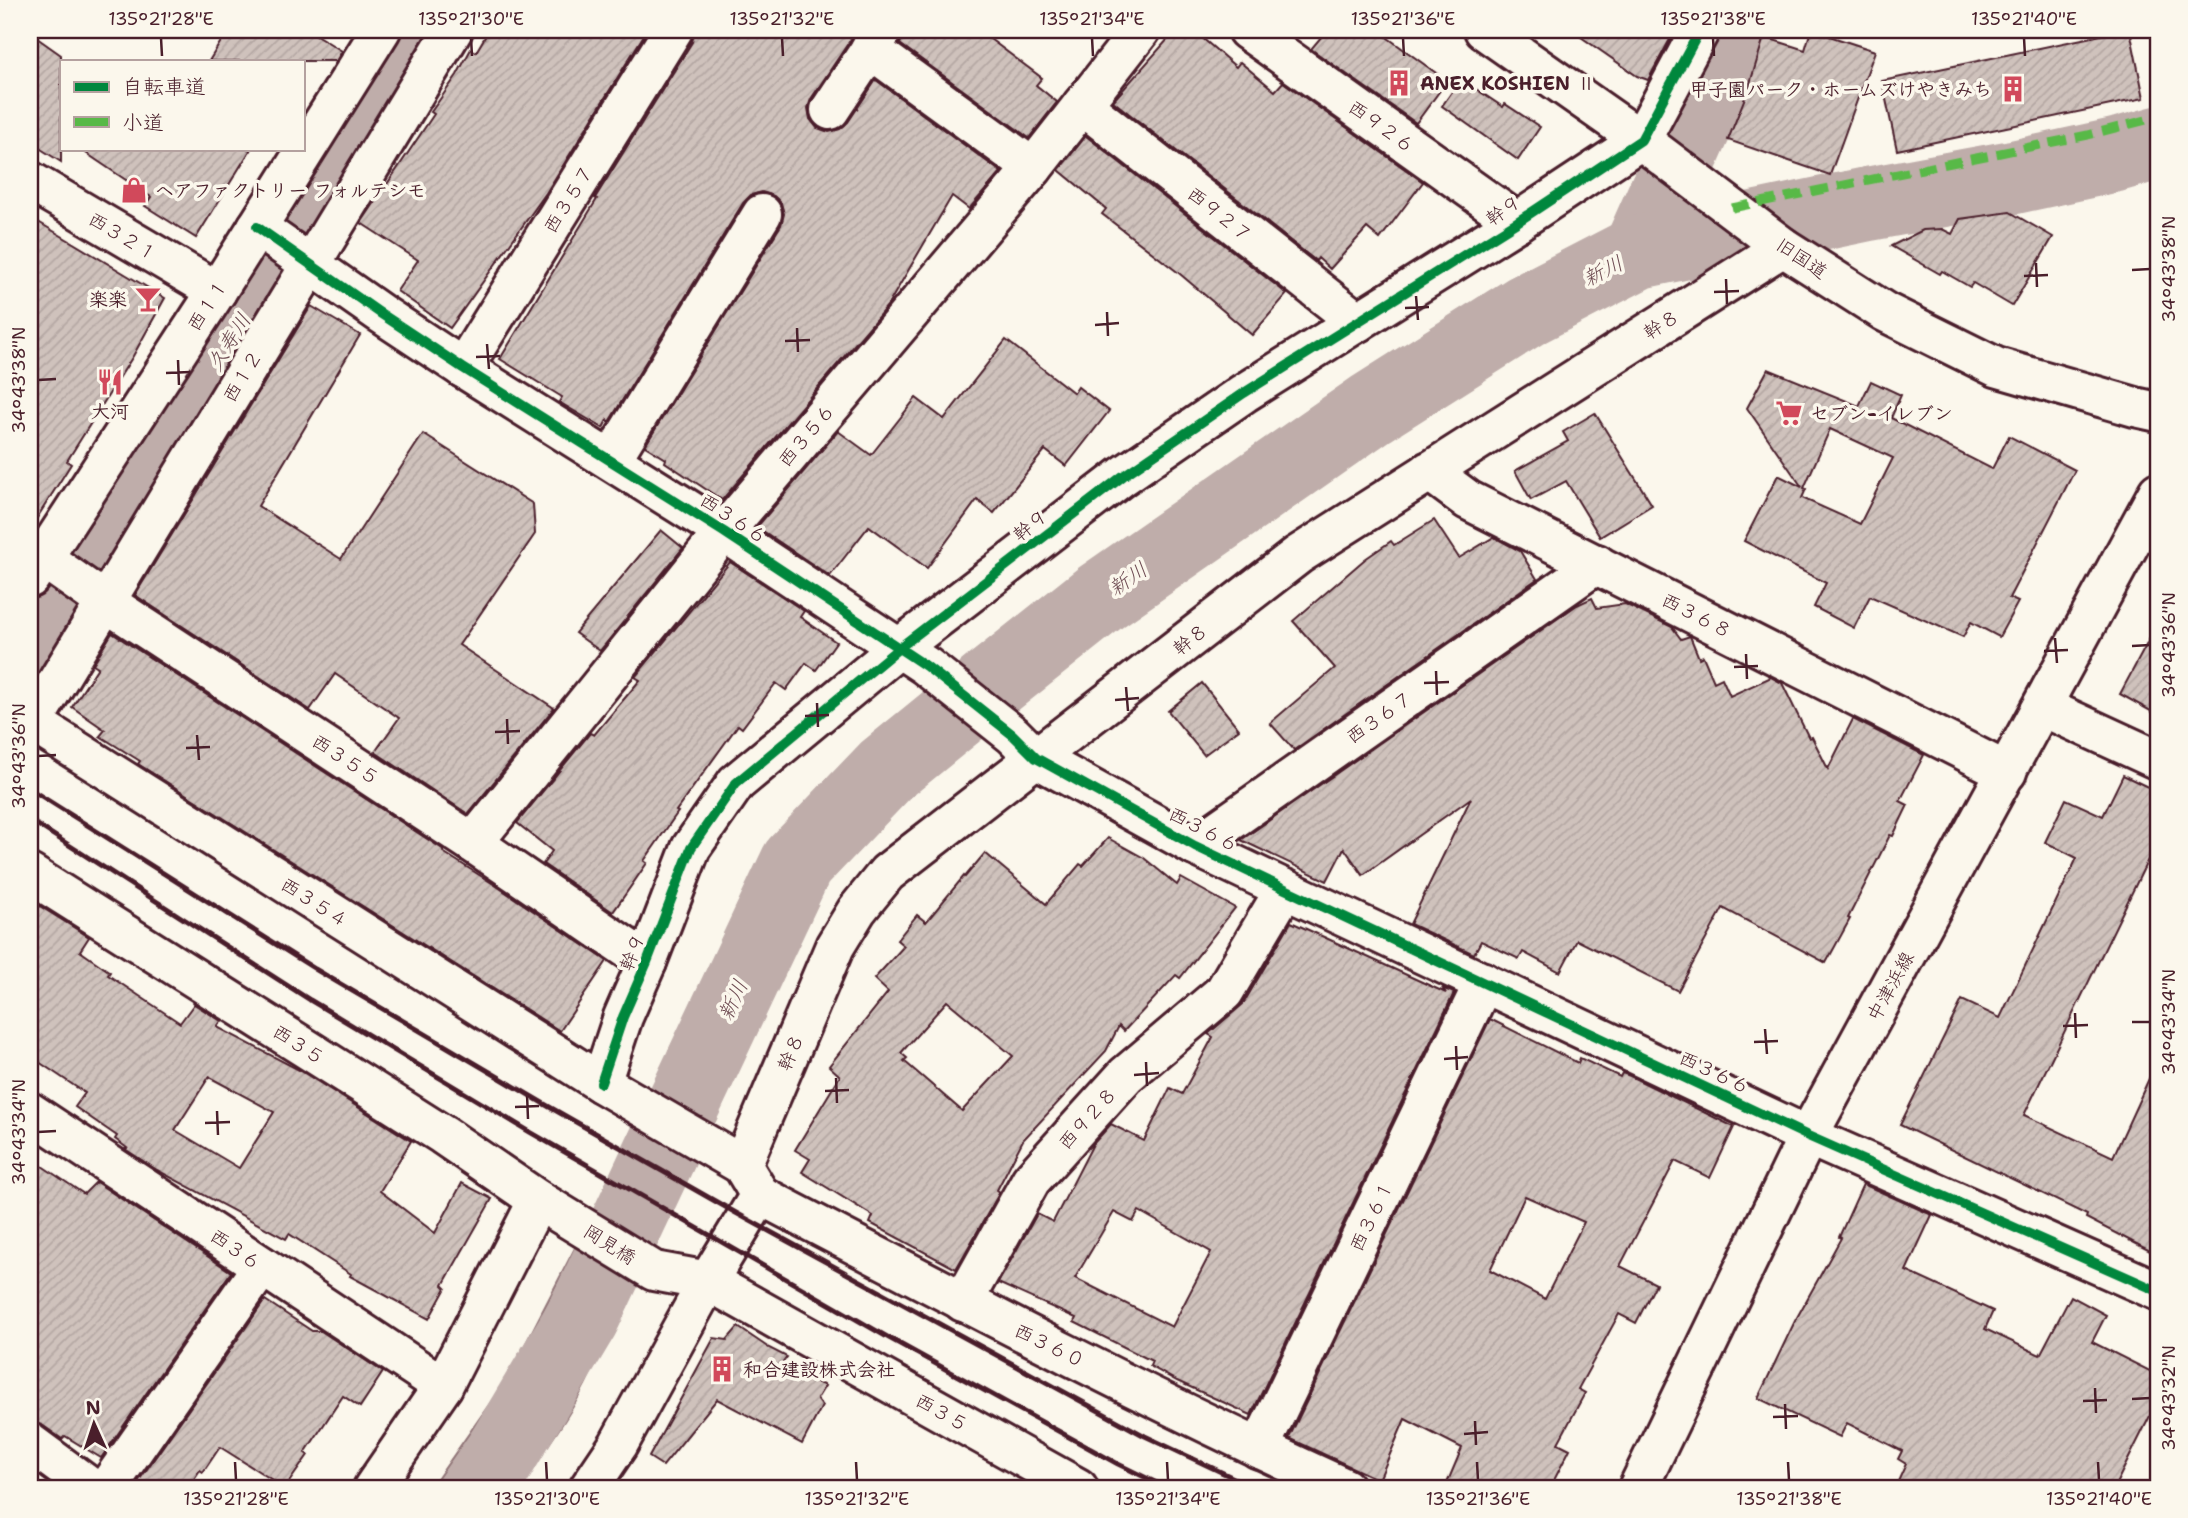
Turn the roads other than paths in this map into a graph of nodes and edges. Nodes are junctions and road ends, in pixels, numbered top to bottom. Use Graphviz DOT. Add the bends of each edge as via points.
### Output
graph roads {
  1 [pos="381,30"];
  2 [pos="453,30"];
  3 [pos="673,30"];
  4 [pos="1141,30"];
  5 [pos="1247,30"];
  6 [pos="1484,30"];
  7 [pos="1699,30"];
  8 [pos="876,40"];
  9 [pos="1082,105"];
  10 [pos="830,110"];
  11 [pos="1648,145"];
  12 [pos="1033,167"];
  13 [pos="30,181"];
  14 [pos="762,214"];
  15 [pos="1517,222"];
  16 [pos="1778,243"];
  17 [pos="284,245"];
  18 [pos="216,291"];
  19 [pos="1358,322"];
  20 [pos="463,368"];
  21 [pos="2158,412"];
  22 [pos="611,460"];
  23 [pos="1429,471"];
  24 [pos="2158,492"];
  25 [pos="724,532"];
  26 [pos="1597,565"];
  27 [pos="44,569"];
  28 [pos="97,596"];
  29 [pos="899,648"];
  30 [pos="2043,707"];
  31 [pos="31,722"];
  32 [pos="1036,758"];
  33 [pos="2158,760"];
  34 [pos="2007,772"];
  35 [pos="474,843"];
  36 [pos="1195,846"];
  37 [pos="30,874"];
  38 [pos="1285,889"];
  39 [pos="648,962"];
  40 [pos="1483,982"];
  41 [pos="601,1083"];
  42 [pos="30,1112"];
  43 [pos="1808,1136"];
  44 [pos="751,1180"];
  45 [pos="552,1209"];
  46 [pos="262,1266"];
  47 [pos="654,1271"];
  48 [pos="708,1281"];
  49 [pos="2158,1291"];
  50 [pos="963,1302"];
  51 [pos="443,1386"];
  52 [pos="30,1443"];
  53 [pos="1259,1449"];
  54 [pos="91,1488"];
  55 [pos="107,1488"];
  56 [pos="373,1488"];
  57 [pos="589,1488"];
  58 [pos="1078,1488"];
  59 [pos="1345,1488"];
  60 [pos="1638,1488"];
  1 -- 17 [label="street, 西１１"];
  2 -- 17 [label="street, 西１２"];
  3 -- 20 [label="street, 西３５７"];
  4 -- 9 [label="street, 西３５６"];
  5 -- 15 [label="street, 西９２６"];
  6 -- 11 [label="street, 旧国道"];
  7 -- 11 [label="street"];
  8 -- 10 [label="street"];
  8 -- 12 [label="street"];
  9 -- 12 [label="street, 西３５６"];
  9 -- 19 [label="street, 西９２７"];
  11 -- 15 [label="street, 幹９"];
  11 -- 16 [label="street, 旧国道"];
  12 -- 25 [label="street, 西３５６"];
  13 -- 18 [label="street, 西３２１"];
  14 -- 22 [label="street"];
  15 -- 19 [label="street, 幹９"];
  16 -- 21 [label="street, 旧国道" via="1885,312 1996,367"];
  16 -- 23 [label="street, 幹８"];
  17 -- 18 [label="street, 西１１"];
  17 -- 20 [label="street, 西３６６"];
  17 -- 28 [label="street, 西１２"];
  18 -- 27 [label="street, 西１１"];
  19 -- 29 [label="street, 幹９" via="1123,476"];
  20 -- 22 [label="street, 西３６６"];
  22 -- 25 [label="street, 西３６６"];
  23 -- 26 [label="street, 西３６８" via="1468,500"];
  23 -- 32 [label="street, 幹８" via="1298,555"];
  24 -- 30 [label="street, 中津浜線"];
  25 -- 29 [label="street, 西３６６"];
  25 -- 35 [label="street, 西３５６"];
  26 -- 34 [label="street, 西３６８"];
  26 -- 36 [label="street, 西３６７"];
  27 -- 28 [label="street, 西３５５"];
  28 -- 31 [label="street, 西１２"];
  28 -- 35 [label="street, 西３５５"];
  29 -- 32 [label="street, 西３６６" via="1013,735"];
  29 -- 39 [label="street, 幹９" via="736,783 691,848"];
  30 -- 33 [label="street"];
  30 -- 34 [label="street, 中津浜線"];
  31 -- 41 [label="street, 西３５４"];
  32 -- 36 [label="street, 西３６６"];
  32 -- 44 [label="street, 幹８" via="887,873 857,910 835,946"];
  34 -- 43 [label="street, 中津浜線"];
  35 -- 39 [label="street, 西３５５"];
  36 -- 38 [label="street, 西３６６"];
  37 -- 45 [label="street, 西３５"];
  38 -- 40 [label="street, 西３６６"];
  38 -- 50 [label="street, 西９２８" via="1224,992 1126,1075 1031,1180"];
  39 -- 41 [label="street, 幹９"];
  40 -- 43 [label="street, 西３６６"];
  40 -- 53 [label="street, 西３６１"];
  41 -- 44 [label="street, 西３５４"];
  42 -- 46 [label="street, 西３６"];
  43 -- 49 [label="street, 西３６６"];
  43 -- 60 [label="street, 中津浜線"];
  44 -- 48 [label="street, 幹８"];
  44 -- 50 [label="street, 西３６０"];
  45 -- 47 [label="street, 岡見橋"];
  45 -- 51 [label="street"];
  46 -- 51 [label="street, 西３６"];
  46 -- 55 [label="street"];
  47 -- 48 [label="street, 西３５"];
  48 -- 57 [label="street, 幹８" via="618,1445"];
  48 -- 58 [label="street, 西３５"];
  50 -- 53 [label="street, 西３６０"];
  51 -- 56 [label="street"];
  52 -- 54 [label="street"];
  53 -- 59 [label="street, 西３６０"];
}
